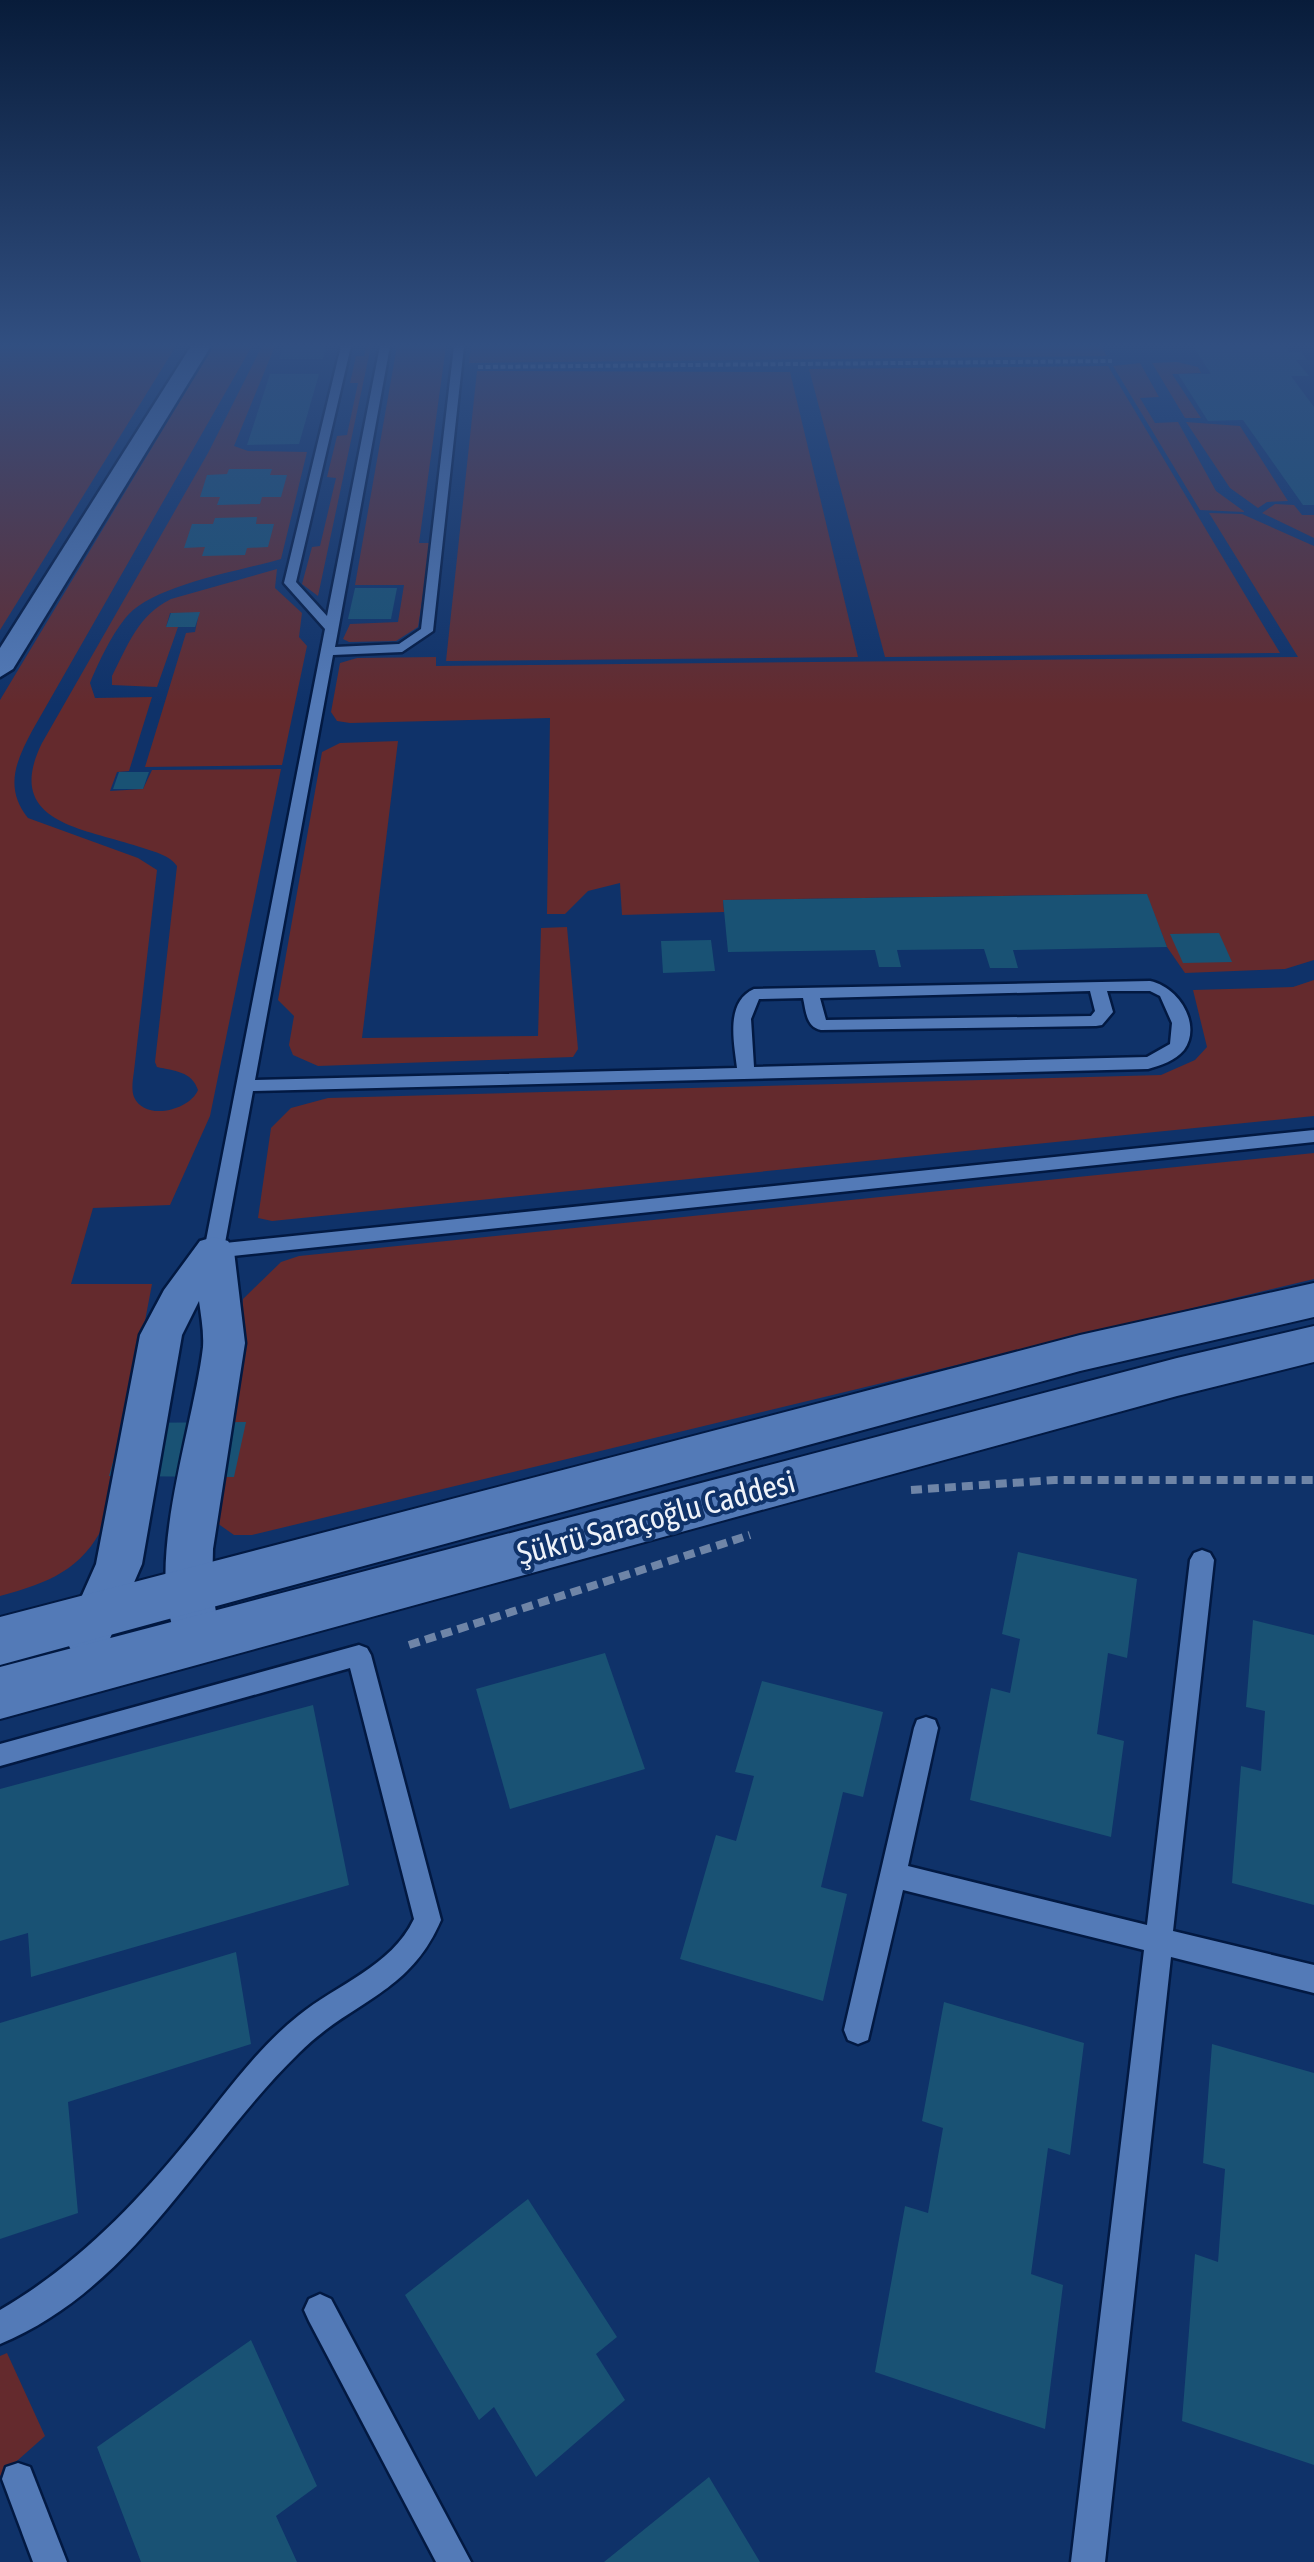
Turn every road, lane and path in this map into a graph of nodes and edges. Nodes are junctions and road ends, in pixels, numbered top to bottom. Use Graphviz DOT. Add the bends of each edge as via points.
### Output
graph roads {
  1 [pos="127,466"];
  2 [pos="318,466"];
  3 [pos="362,466"];
  4 [pos="446,466"];
  5 [pos="331,628"];
  6 [pos="326,652"];
  7 [pos="0,669"];
  8 [pos="1097,986"];
  9 [pos="812,993"];
  10 [pos="746,1073"];
  11 [pos="242,1086"];
  12 [pos="1314,1136"];
  13 [pos="214,1251"];
  14 [pos="1314,1300"];
  15 [pos="1314,1344"];
  16 [pos="1314,1480"];
  17 [pos="903,1490"];
  18 [pos="770,1528"];
  19 [pos="1202,1560"];
  20 [pos="189,1590"];
  21 [pos="95,1615"];
  22 [pos="0,1641"];
  23 [pos="191,1642"];
  24 [pos="409,1645"];
  25 [pos="97,1667"];
  26 [pos="0,1694"];
  27 [pos="926,1728"];
  28 [pos="0,1755"];
  29 [pos="893,1875"];
  30 [pos="1158,1940"];
  31 [pos="1314,1980"];
  32 [pos="858,2030"];
  33 [pos="320,2310"];
  34 [pos="0,2328"];
  35 [pos="18,2478"];
  36 [pos="447,2559"];
  37 [pos="50,2562"];
  38 [pos="1088,2562"];
  1 -- 7 [label="street"];
  2 -- 5 [label="lane" via="290,583"];
  3 -- 5 [label="lane"];
  4 -- 6 [label="lane" via="426,632 402,648"];
  5 -- 6 [label="lane"];
  6 -- 11 [label="lane"];
  8 -- 9 [label="lane"];
  8 -- 9 [label="lane" via="1104,1012 1096,1022 821,1026"];
  8 -- 10 [label="lane" via="1157,987 1171,996 1183,1043 1148,1063"];
  9 -- 10 [label="lane" via="754,994 746,1000"];
  10 -- 11 [label="lane"];
  11 -- 13 [label="lane"];
  12 -- 13 [label="lane"];
  13 -- 20 [label="street" via="224,1343"];
  13 -- 21 [label="street" via="162,1335 119,1564"];
  14 -- 20 [label="street" via="1080,1353"];
  15 -- 23 [label="street, Şükrü Saraçoğlu Caddesi"];
  16 -- 17 [label="path" via="1055,1480"];
  18 -- 24 [label="path"];
  19 -- 30 [label="lane"];
  20 -- 21 [label="street"];
  20 -- 23 [label="street"];
  21 -- 22 [label="street"];
  21 -- 25 [label="street" via="88,1634"];
  23 -- 25 [label="street, Şükrü Saraçoğlu Caddesi"];
  25 -- 26 [label="street, Şükrü Saraçoğlu Caddesi"];
  27 -- 29 [label="lane"];
  28 -- 34 [label="lane" via="359,1655 428,1920 420,1944 394,1972 345,1998 267,2064 109,2252 56,2297"];
  29 -- 30 [label="lane"];
  29 -- 32 [label="lane"];
  30 -- 31 [label="lane"];
  30 -- 38 [label="lane"];
  33 -- 36 [label="lane"];
  35 -- 37 [label="lane"];
}
